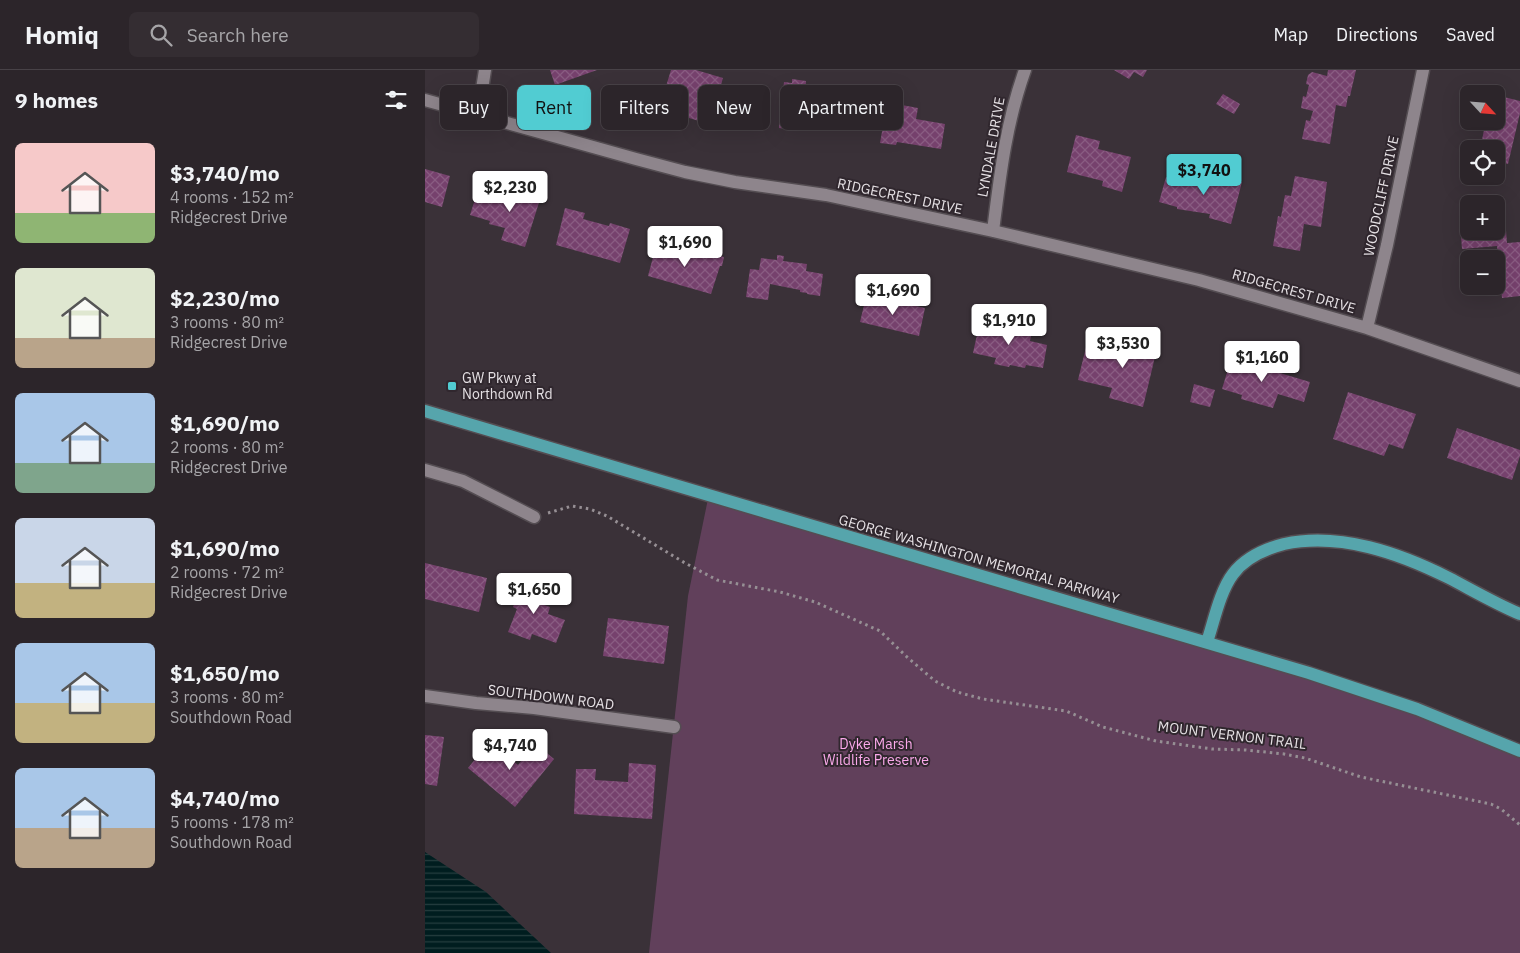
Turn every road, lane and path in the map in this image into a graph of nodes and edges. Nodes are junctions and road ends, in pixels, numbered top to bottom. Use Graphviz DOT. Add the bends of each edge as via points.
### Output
graph roads {
  1 [pos="485,70"];
  2 [pos="1025,70"];
  3 [pos="1423,70"];
  4 [pos="483,85"];
  5 [pos="425,100"];
  6 [pos="440,104"];
  7 [pos="507,123"];
  8 [pos="993,231"];
  9 [pos="1367,328"];
  10 [pos="1520,381"];
  11 [pos="425,411"];
  12 [pos="425,470"];
  13 [pos="534,517"];
  14 [pos="1520,614"];
  15 [pos="1207,642"];
  16 [pos="425,696"];
  17 [pos="674,727"];
  18 [pos="1520,751"];
  19 [pos="1520,825"];
  1 -- 4 [label="street"];
  2 -- 8 [label="street, LYNDALE DRIVE" via="1005,142"];
  3 -- 9 [label="street, WOODCLIFF DRIVE"];
  5 -- 6 [label="street, RIDGECREST DRIVE"];
  7 -- 8 [label="street, RIDGECREST DRIVE" via="685,172 826,195"];
  8 -- 9 [label="street, RIDGECREST DRIVE" via="1199,280"];
  9 -- 10 [label="street, RIDGECREST DRIVE"];
  11 -- 15 [label="main road, GEORGE WASHINGTON MEMORIAL PARKWAY"];
  12 -- 13 [label="street" via="463,481"];
  13 -- 19 [label="path, MOUNT VERNON TRAIL" via="572,506 590,509 717,580 815,602 879,631 935,681 957,692 1066,711 1103,727 1156,741 1305,758 1361,777 1491,804"];
  14 -- 15 [label="main road" via="1400,556 1350,543 1312,540 1264,550 1244,562 1225,587"];
  15 -- 18 [label="main road, GEORGE WASHINGTON MEMORIAL PARKWAY" via="1417,709"];
  16 -- 17 [label="street, SOUTHDOWN ROAD"];
}
